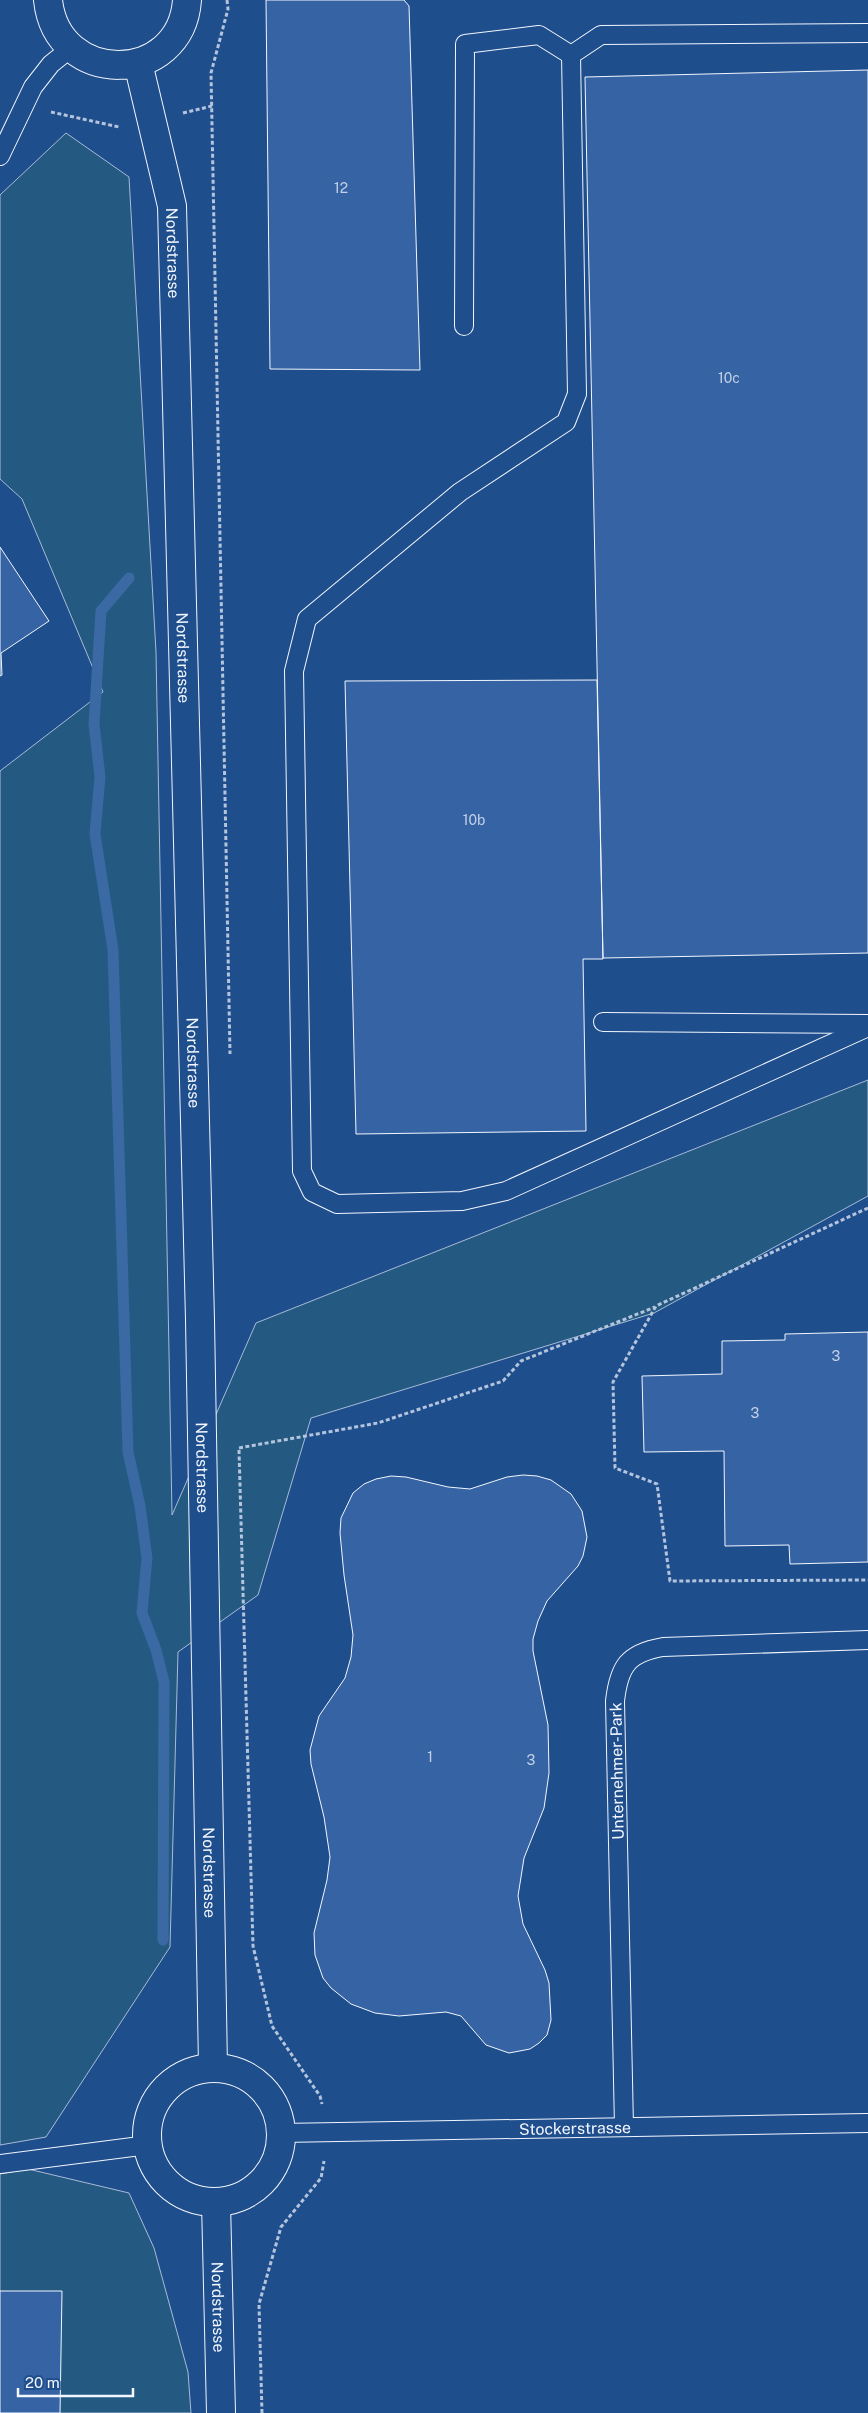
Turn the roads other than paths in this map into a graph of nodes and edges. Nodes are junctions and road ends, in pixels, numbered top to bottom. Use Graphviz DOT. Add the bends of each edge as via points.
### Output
graph roads {
  1 [pos="48,0"];
  2 [pos="187,0"];
  3 [pos="868,33"];
  4 [pos="71,48"];
  5 [pos="571,55"];
  6 [pos="138,63"];
  7 [pos="0,156"];
  8 [pos="464,326"];
  9 [pos="603,1022"];
  10 [pos="868,1025"];
  11 [pos="868,1640"];
  12 [pos="213,2067"];
  13 [pos="868,2123"];
  14 [pos="624,2127"];
  15 [pos="281,2133"];
  16 [pos="148,2145"];
  17 [pos="0,2164"];
  18 [pos="216,2202"];
  19 [pos="221,2413"];
  1 -- 4 [label="main road" via="49,14 58,34"];
  2 -- 6 [label="main road" via="186,13 176,35 160,52"];
  3 -- 5 [label="lane" via="601,35"];
  4 -- 6 [label="main road" via="94,62 116,66"];
  4 -- 7 [label="lane" via="32,87"];
  5 -- 8 [label="lane" via="539,36 465,44"];
  5 -- 10 [label="lane" via="577,394 566,422 460,492 307,619 294,671 302,1171 312,1192 337,1204 462,1201 506,1191"];
  6 -- 12 [label="main road, Nordstrasse" via="172,206 200,1320"];
  9 -- 10 [label="lane"];
  11 -- 14 [label="lane, Unternehmer-Park" via="663,1646 642,1651 623,1668 617,1682 615,1702"];
  12 -- 15 [label="main road" via="236,2071 257,2083 272,2100"];
  12 -- 16 [label="main road" via="190,2072 171,2083 156,2101 148,2122"];
  13 -- 14 [label="lane, Stockerstrasse"];
  14 -- 15 [label="lane, Stockerstrasse"];
  15 -- 18 [label="main road" via="281,2145 273,2167 259,2185 239,2197"];
  16 -- 17 [label="lane"];
  16 -- 18 [label="main road" via="153,2164 179,2192 197,2200"];
  18 -- 19 [label="main road, Nordstrasse"];
}
